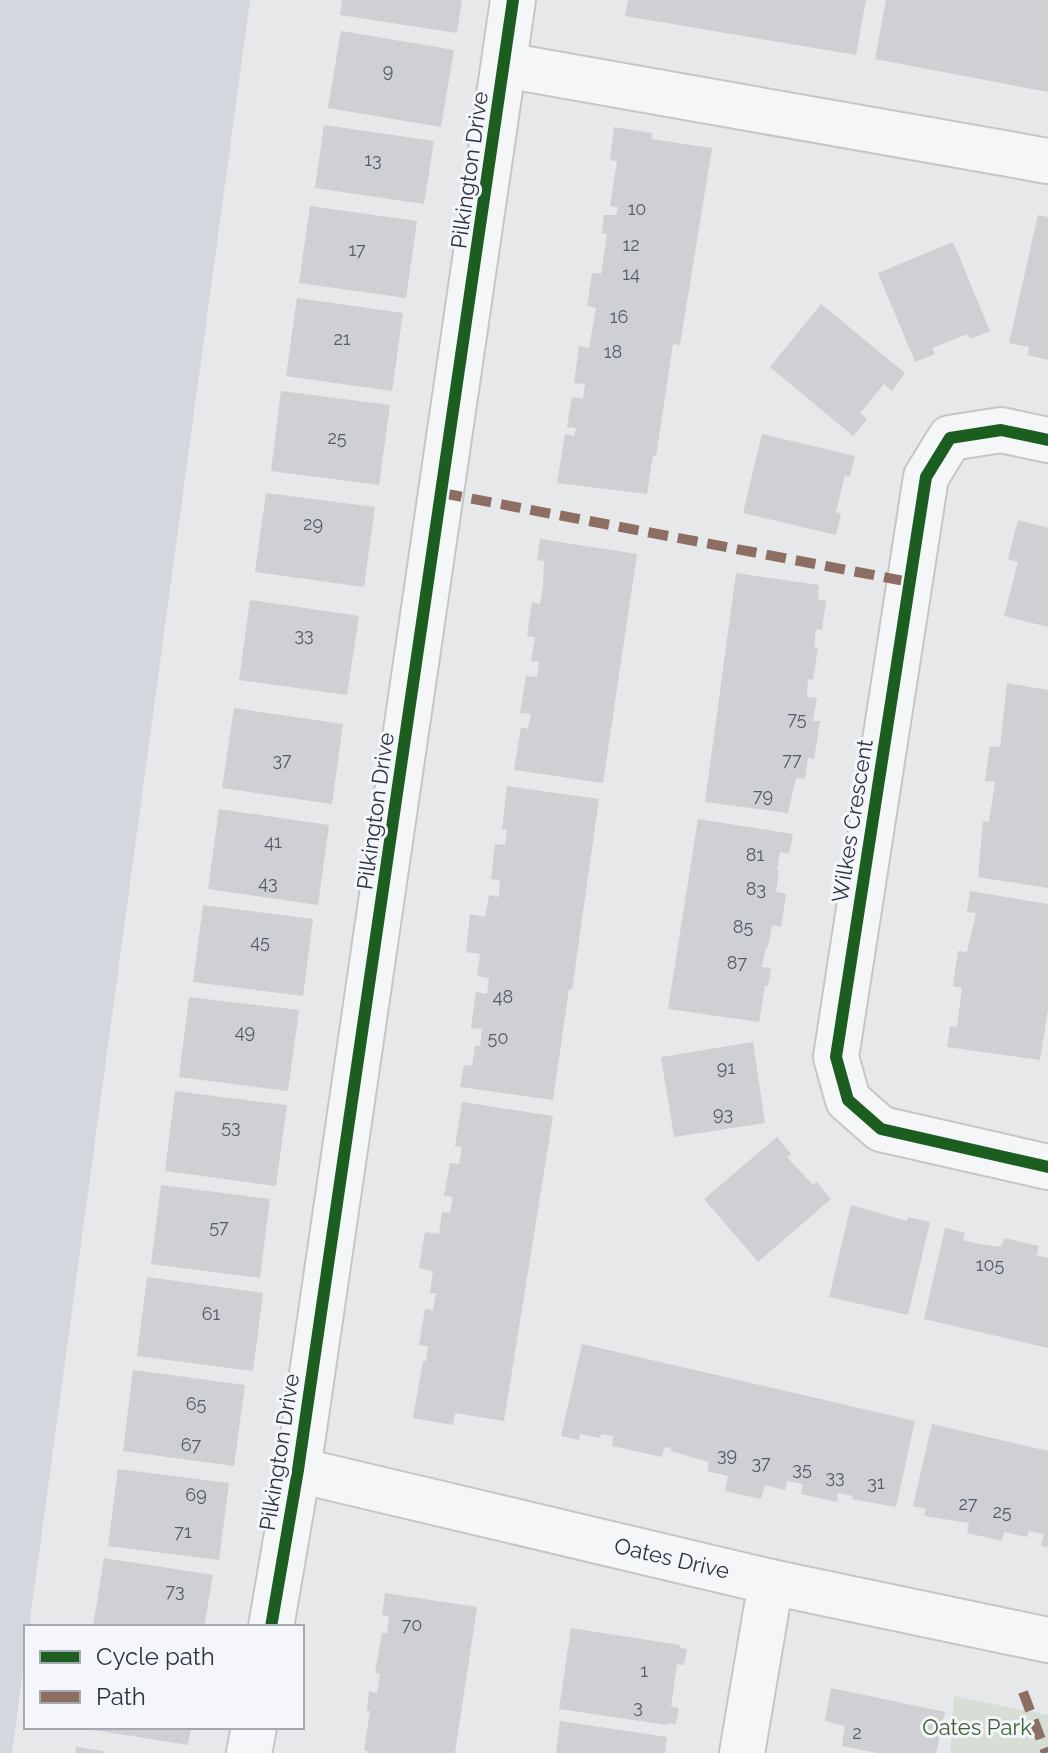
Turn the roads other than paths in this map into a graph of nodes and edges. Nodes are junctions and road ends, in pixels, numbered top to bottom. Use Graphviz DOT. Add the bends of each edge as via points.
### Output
graph roads {
  1 [pos="513,0"];
  2 [pos="504,65"];
  3 [pos="1048,161"];
  4 [pos="1048,440"];
  5 [pos="1048,1167"];
  6 [pos="298,1470"];
  7 [pos="771,1582"];
  8 [pos="271,1625"];
  9 [pos="1048,1640"];
  10 [pos="254,1729"];
  11 [pos="249,1753"];
  12 [pos="742,1753"];
  1 -- 2 [label="street, Pilkington Drive"];
  2 -- 3 [label="street"];
  2 -- 6 [label="street, Pilkington Drive"];
  4 -- 5 [label="street, Wilkes Crescent" via="1001,430 950,438 926,477 836,1057 848,1100 881,1129"];
  6 -- 7 [label="street, Oates Drive"];
  6 -- 8 [label="street, Pilkington Drive"];
  7 -- 9 [label="street, Oates Drive"];
  7 -- 12 [label="street"];
  10 -- 11 [label="street"];
}
